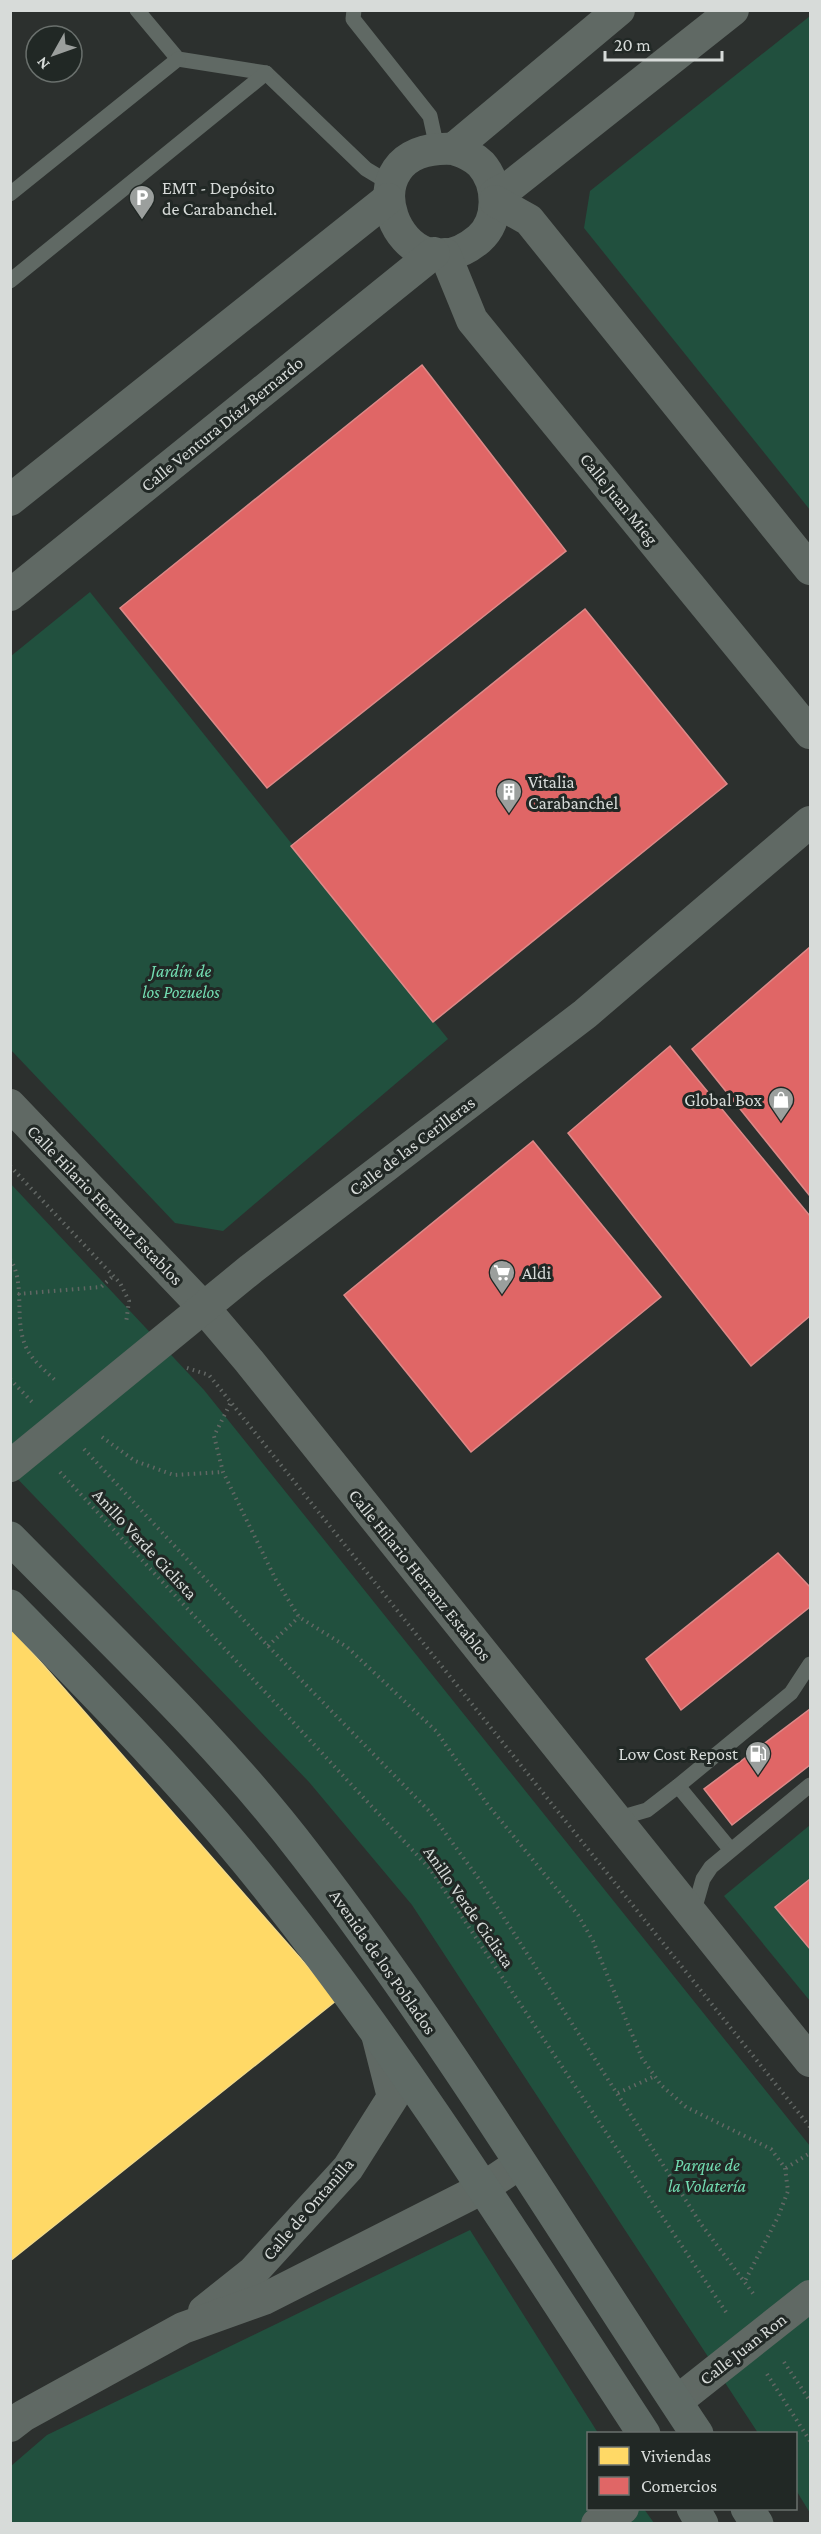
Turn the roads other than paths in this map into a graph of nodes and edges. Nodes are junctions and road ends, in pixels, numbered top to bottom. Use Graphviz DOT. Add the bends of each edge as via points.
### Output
graph roads {
  1 [pos="137,10"];
  2 [pos="619,10"];
  3 [pos="733,10"];
  4 [pos="356,13"];
  5 [pos="178,59"];
  6 [pos="266,73"];
  7 [pos="445,148"];
  8 [pos="390,191"];
  9 [pos="10,194"];
  10 [pos="495,198"];
  11 [pos="440,254"];
  12 [pos="10,281"];
  13 [pos="10,500"];
  14 [pos="810,568"];
  15 [pos="10,595"];
  16 [pos="810,733"];
  17 [pos="810,822"];
  18 [pos="10,1105"];
  19 [pos="204,1308"];
  20 [pos="10,1466"];
  21 [pos="10,1538"];
  22 [pos="10,1605"];
  23 [pos="810,1664"];
  24 [pos="810,1785"];
  25 [pos="678,1786"];
  26 [pos="616,1819"];
  27 [pos="730,1849"];
  28 [pos="693,1914"];
  29 [pos="376,2030"];
  30 [pos="810,2061"];
  31 [pos="520,2163"];
  32 [pos="483,2188"];
  33 [pos="810,2296"];
  34 [pos="183,2328"];
  35 [pos="676,2402"];
  36 [pos="10,2426"];
  37 [pos="643,2432"];
  38 [pos="696,2432"];
  39 [pos="620,2510"];
  40 [pos="694,2510"];
  41 [pos="748,2510"];
  42 [pos="597,2523"];
  43 [pos="702,2523"];
  44 [pos="758,2523"];
  1 -- 5 [label="lane"];
  2 -- 7 [label="street"];
  3 -- 10 [label="street"];
  4 -- 7 [label="lane" via="430,116"];
  5 -- 6 [label="lane"];
  5 -- 9 [label="lane"];
  6 -- 8 [label="lane"];
  6 -- 12 [label="lane"];
  7 -- 8 [label="street" via="409,158"];
  7 -- 10 [label="street" via="469,154 481,165 490,178"];
  8 -- 11 [label="street" via="391,218 401,235 416,248"];
  8 -- 13 [label="street"];
  10 -- 11 [label="street, Calle Ventura Díaz Bernardo" via="491,221 481,237 464,249"];
  10 -- 14 [label="street" via="529,220"];
  11 -- 15 [label="street, Calle Ventura Díaz Bernardo"];
  11 -- 16 [label="street, Calle Juan Mieg" via="472,320"];
  17 -- 19 [label="street, Calle de las Cerilleras" via="585,1014"];
  18 -- 19 [label="street, Calle Hilario Herranz Establos"];
  19 -- 20 [label="street, Calle de las Cerilleras"];
  19 -- 26 [label="street, Calle Hilario Herranz Establos"];
  21 -- 31 [label="main road, Avenida de los Poblados" via="216,1748 304,1852 387,1965"];
  22 -- 29 [label="main road" via="170,1770 272,1892"];
  23 -- 25 [label="lane" via="791,1693"];
  24 -- 27 [label="lane"];
  25 -- 26 [label="lane" via="647,1810"];
  25 -- 27 [label="lane"];
  26 -- 28 [label="street, Calle Hilario Herranz Establos"];
  27 -- 28 [label="lane" via="703,1879"];
  28 -- 30 [label="street, Calle Hilario Herranz Establos"];
  29 -- 32 [label="main road"];
  29 -- 34 [label="street, Calle de Ontanilla" via="393,2097 348,2168 253,2272"];
  31 -- 32 [label="street, Calle de Ontanilla"];
  31 -- 35 [label="main road, Avenida de los Poblados"];
  32 -- 34 [label="street, Calle de Ontanilla" via="264,2299"];
  32 -- 37 [label="main road"];
  33 -- 35 [label="street, Calle Juan Ron"];
  34 -- 36 [label="street, Calle de Ontanilla"];
  35 -- 38 [label="main road, Avenida de los Poblados"];
  39 -- 42 [label="street"];
  40 -- 43 [label="main road"];
  41 -- 44 [label="main road"];
}
